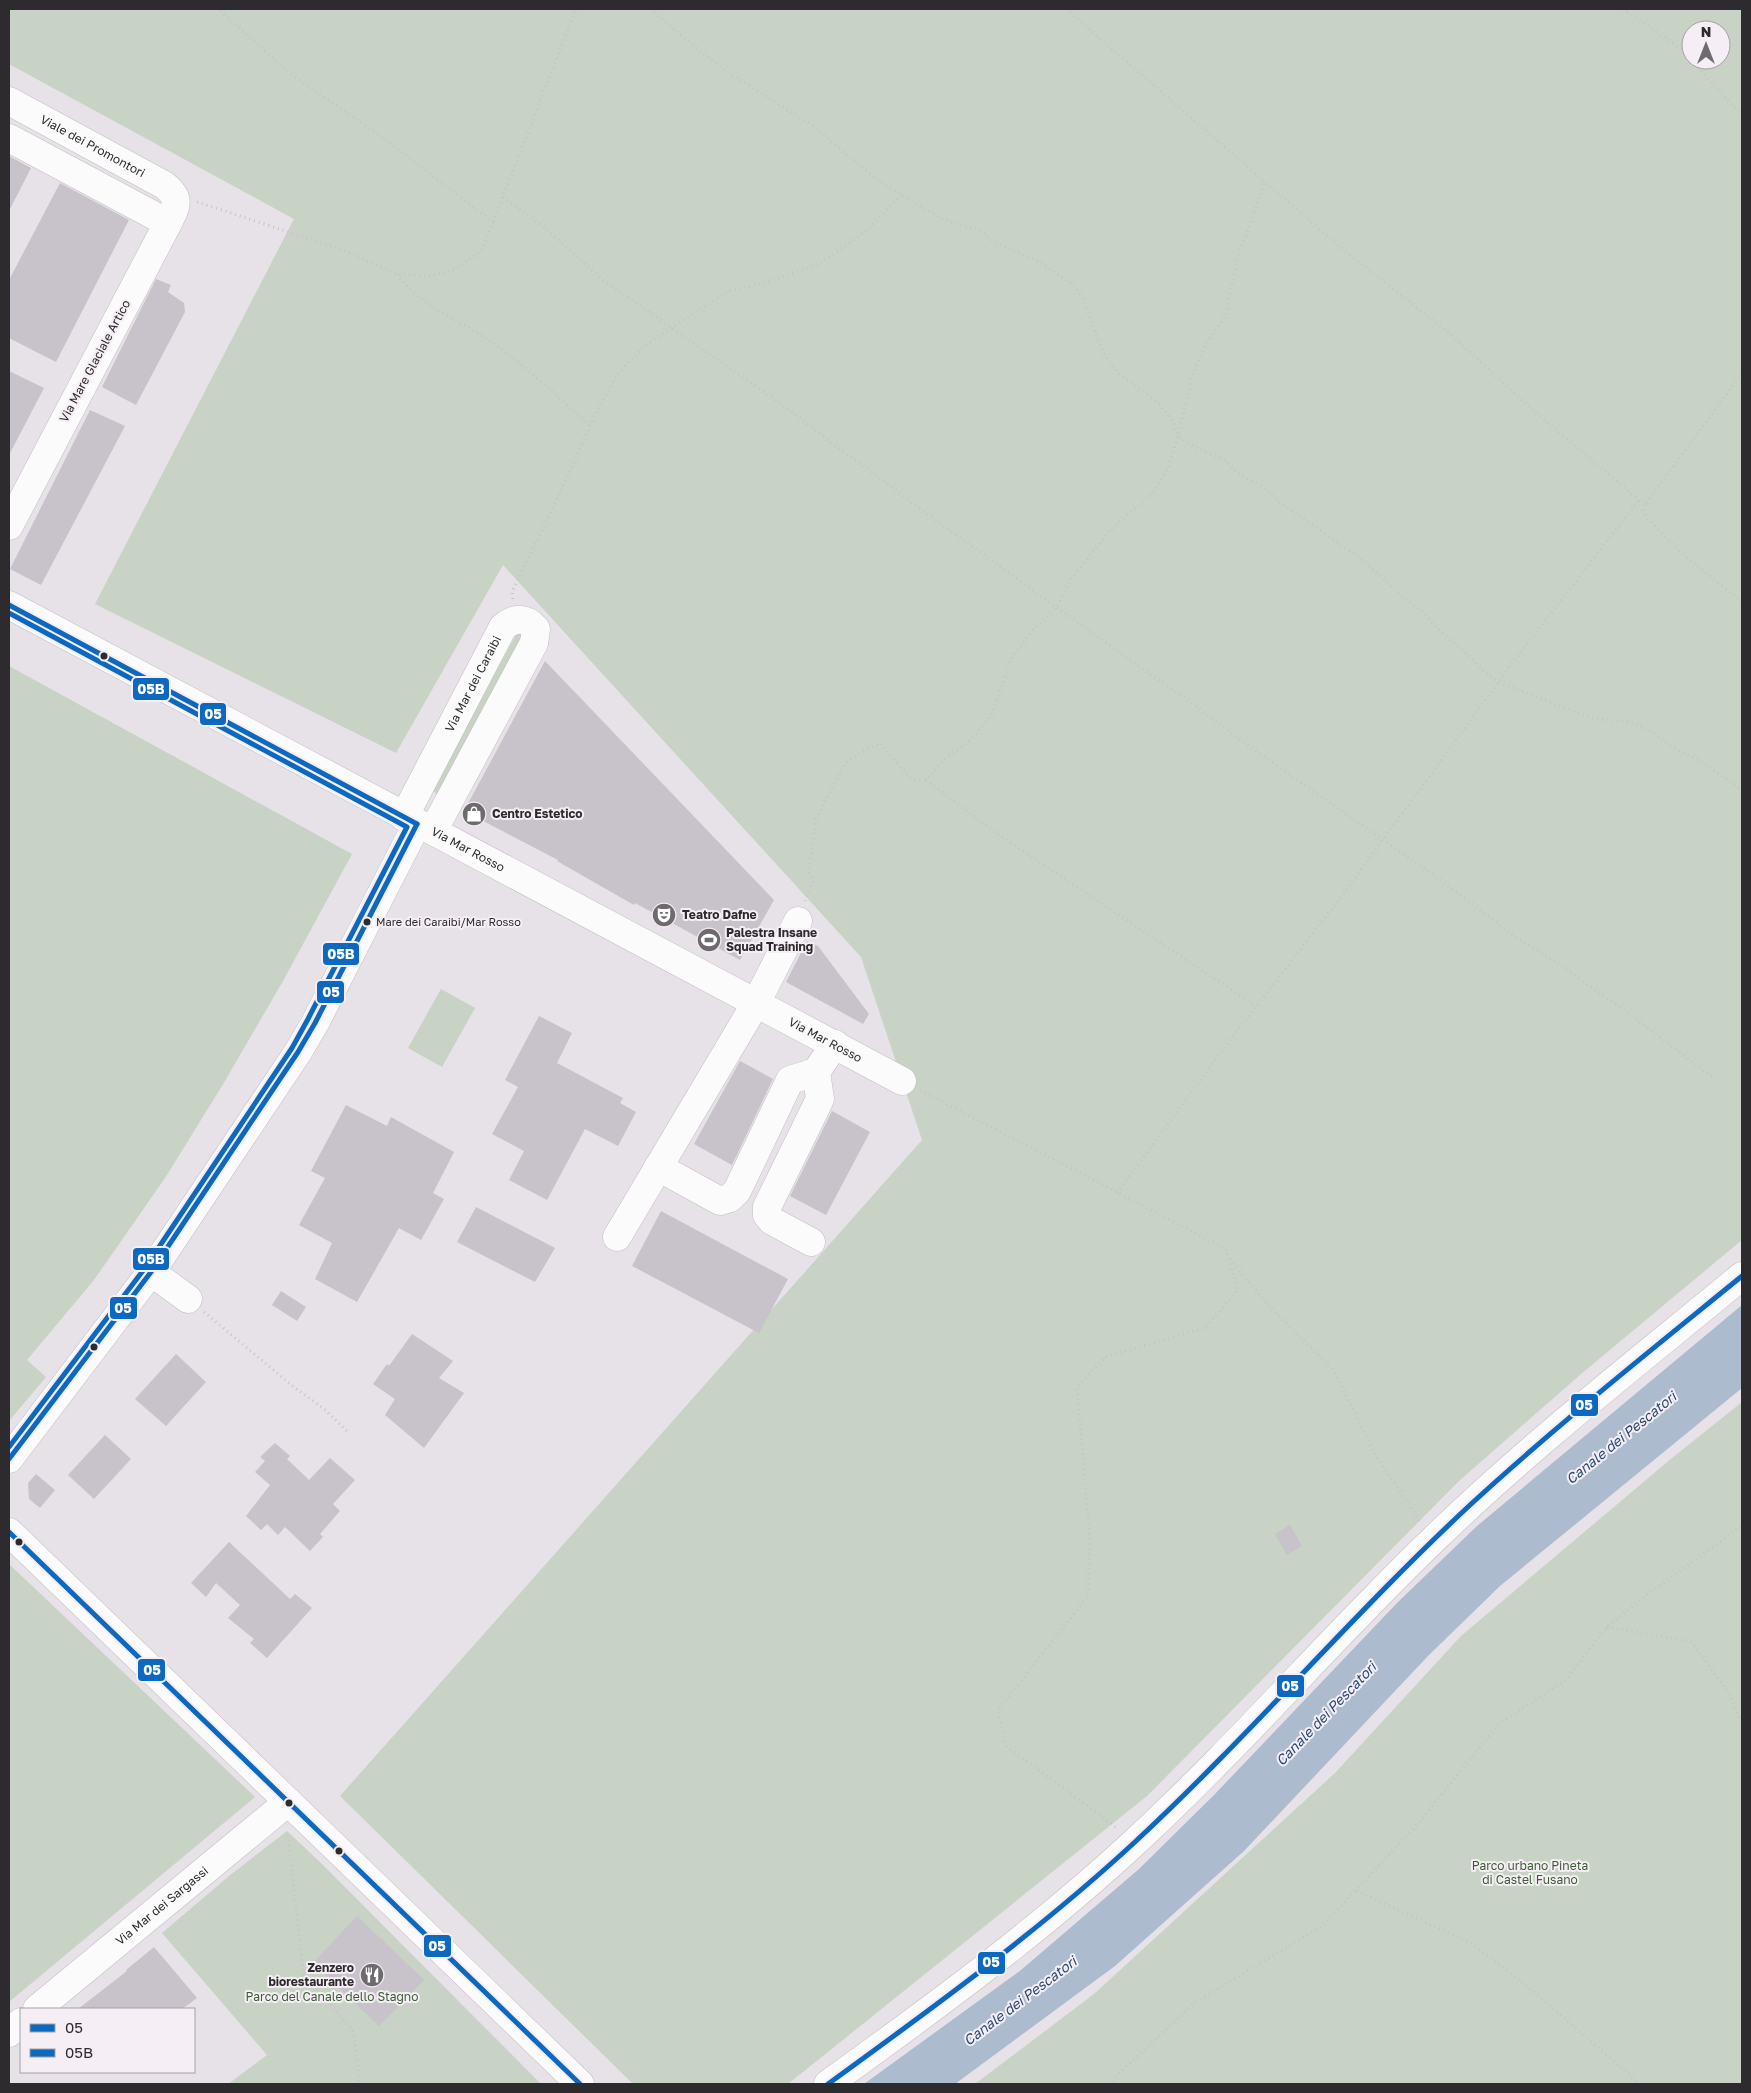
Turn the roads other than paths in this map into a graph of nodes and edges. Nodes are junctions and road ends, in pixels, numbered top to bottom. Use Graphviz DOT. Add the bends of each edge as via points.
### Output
graph roads {
  1 [pos="9,101"];
  2 [pos="9,138"];
  3 [pos="175,195"];
  4 [pos="168,223"];
  5 [pos="9,526"];
  6 [pos="9,605"];
  7 [pos="514,620"];
  8 [pos="418,824"];
  9 [pos="798,920"];
  10 [pos="756,1003"];
  11 [pos="835,1044"];
  12 [pos="816,1072"];
  13 [pos="902,1081"];
  14 [pos="658,1168"];
  15 [pos="617,1237"];
  16 [pos="811,1242"];
  17 [pos="151,1272"];
  18 [pos="1742,1276"];
  19 [pos="188,1299"];
  20 [pos="9,1459"];
  21 [pos="9,1532"];
  22 [pos="286,1803"];
  23 [pos="38,2008"];
  24 [pos="20,2023"];
  25 [pos="9,2033"];
  26 [pos="580,2084"];
  27 [pos="828,2084"];
  1 -- 3 [label="street, Viale dei Promontori" via="159,182"];
  2 -- 4 [label="street"];
  3 -- 4 [label="street, Via Mare Glaciale Artico" via="175,208"];
  4 -- 5 [label="street, Via Mare Glaciale Artico"];
  6 -- 8 [label="street, Via Mar Rosso"];
  7 -- 8 [label="street" via="527,621 532,625 536,630 534,643"];
  8 -- 10 [label="street, Via Mar Rosso"];
  8 -- 17 [label="street" via="305,1042"];
  9 -- 10 [label="street"];
  10 -- 11 [label="street, Via Mar Rosso"];
  10 -- 14 [label="street"];
  11 -- 12 [label="street"];
  11 -- 13 [label="street, Via Mar Rosso"];
  12 -- 14 [label="street" via="790,1080 737,1191 730,1198 720,1201"];
  12 -- 16 [label="street" via="820,1098 767,1206 767,1214 772,1221"];
  14 -- 15 [label="street"];
  17 -- 19 [label="street"];
  17 -- 20 [label="street"];
  18 -- 27 [label="street" via="1532,1450 1433,1540 1136,1842 1018,1944"];
  21 -- 22 [label="street"];
  22 -- 23 [label="street, Via Mar dei Sargassi"];
  22 -- 26 [label="street"];
  24 -- 25 [label="street"];
}
